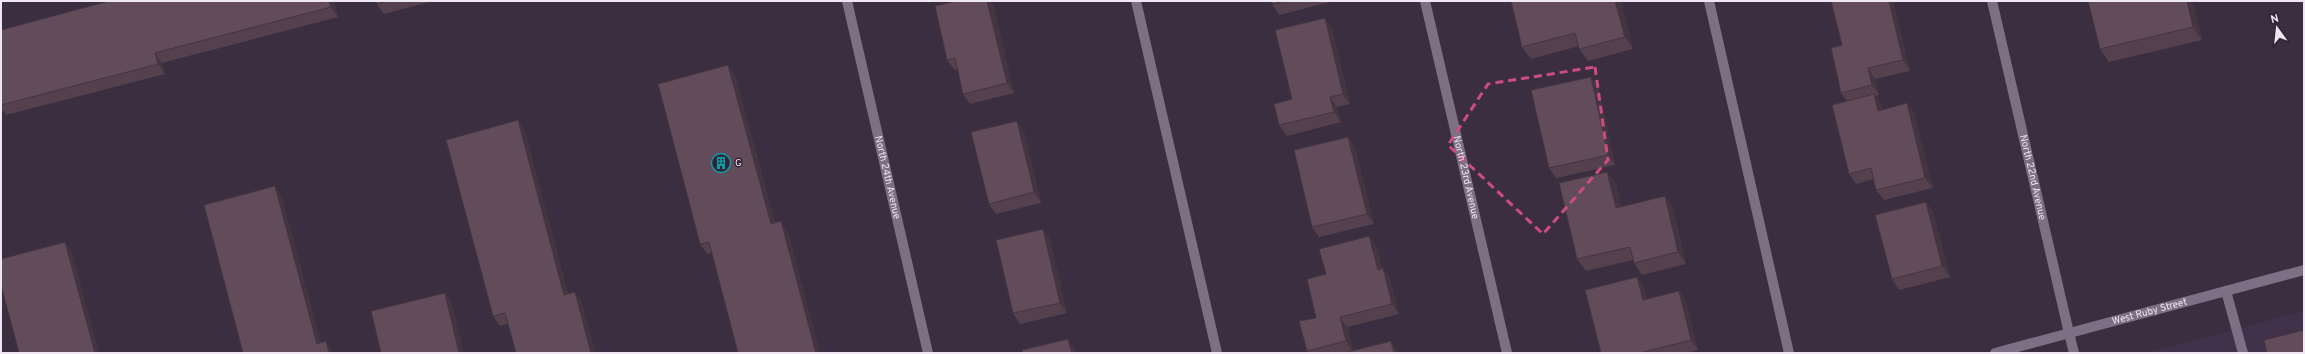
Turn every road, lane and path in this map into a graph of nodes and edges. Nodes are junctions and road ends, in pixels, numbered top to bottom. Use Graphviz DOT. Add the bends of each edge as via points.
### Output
graph roads {
  1 [pos="847,1"];
  2 [pos="1136,1"];
  3 [pos="1425,1"];
  4 [pos="1709,1"];
  5 [pos="1992,1"];
  6 [pos="2304,270"];
  7 [pos="2226,291"];
  8 [pos="2069,333"];
  9 [pos="928,353"];
  10 [pos="1217,353"];
  11 [pos="1507,353"];
  12 [pos="1790,353"];
  13 [pos="1995,353"];
  14 [pos="2074,353"];
  15 [pos="2243,353"];
  1 -- 9 [label="street, North 24th Avenue"];
  2 -- 10 [label="street"];
  3 -- 11 [label="street, North 23rd Avenue"];
  4 -- 12 [label="street"];
  5 -- 8 [label="street, North 22nd Avenue"];
  6 -- 7 [label="street, West Ruby Street"];
  7 -- 8 [label="street, West Ruby Street"];
  7 -- 15 [label="street"];
  8 -- 13 [label="street, West Ruby Street"];
  8 -- 14 [label="street, North 22nd Avenue"];
}
